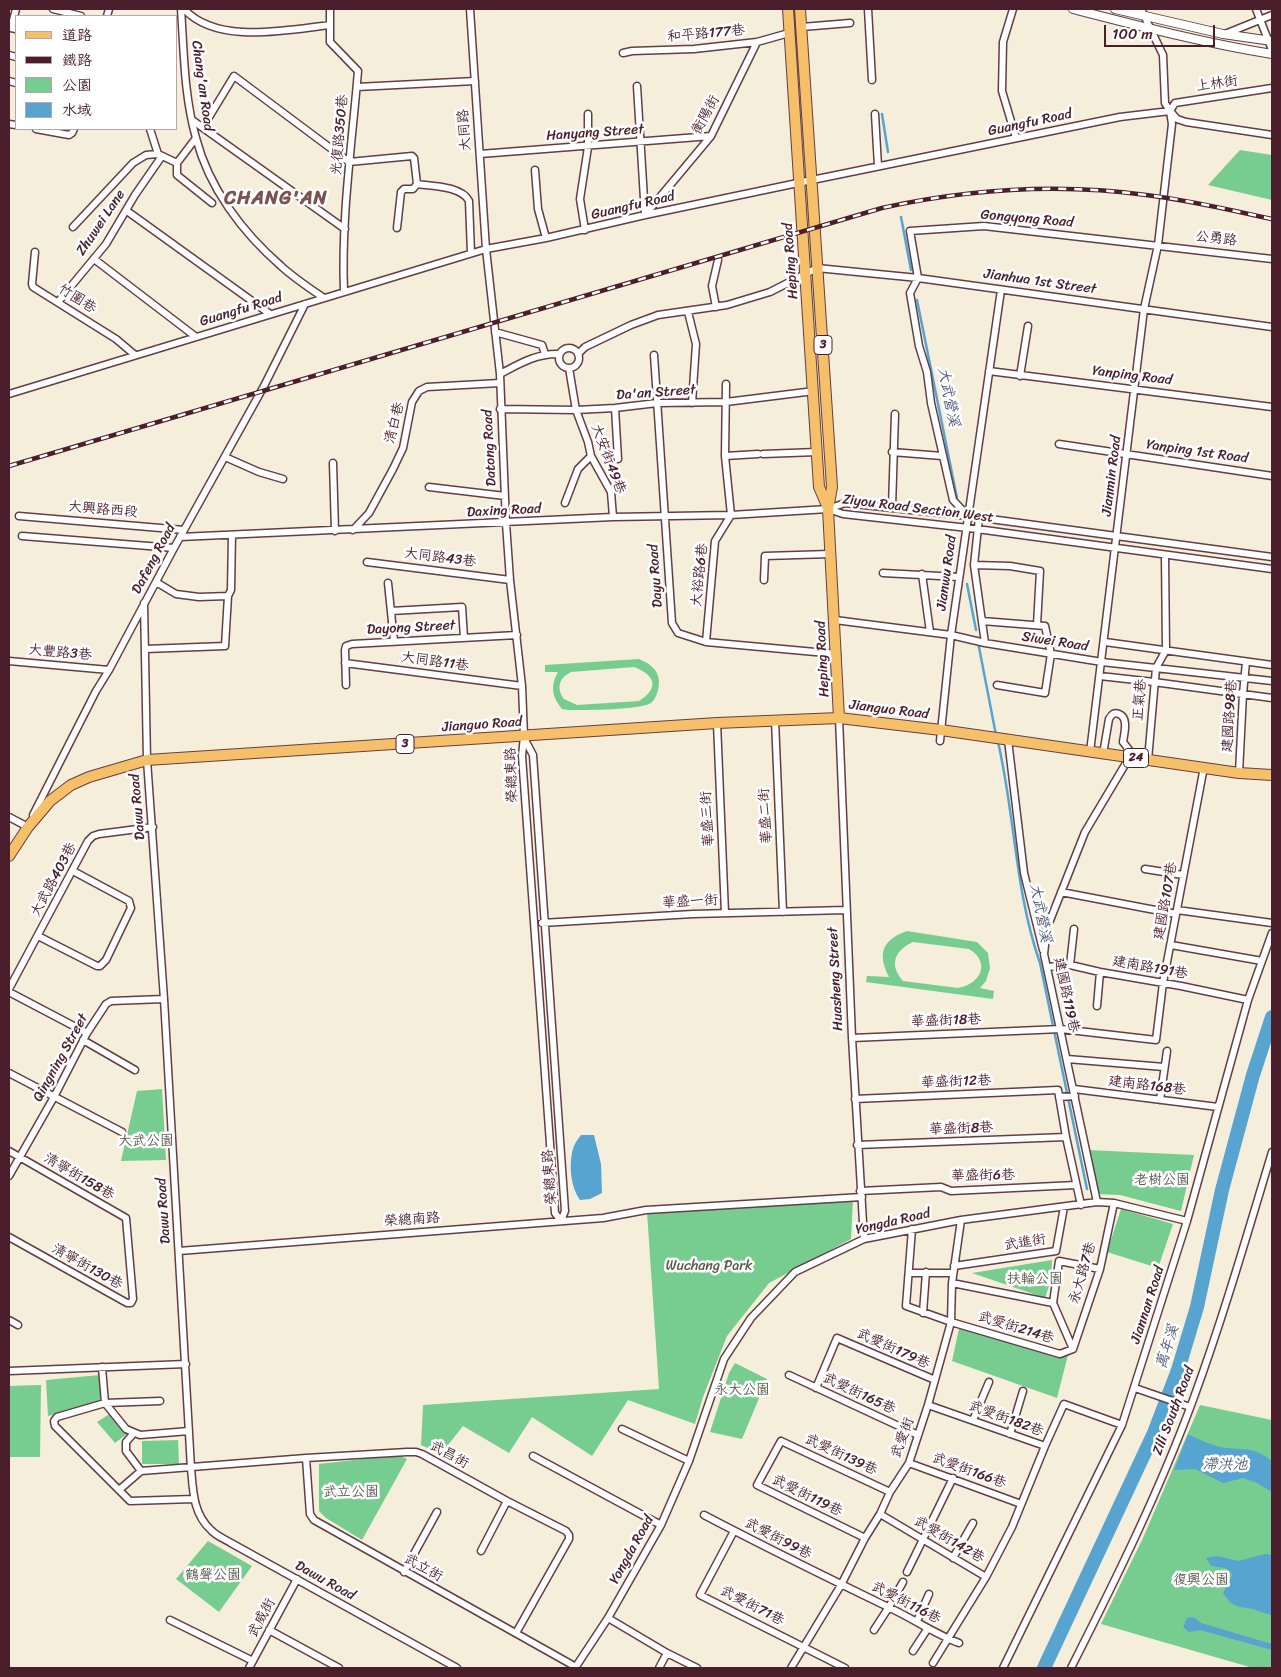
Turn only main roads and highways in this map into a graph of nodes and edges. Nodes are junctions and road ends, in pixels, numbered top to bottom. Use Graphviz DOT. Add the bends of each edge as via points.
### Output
graph roads {
  1 [pos="788,9"];
  2 [pos="800,9"];
  3 [pos="828,509"];
  4 [pos="839,718"];
  5 [pos="1272,774"];
  6 [pos="9,856"];
  1 -- 3 [label="main road, Heping Road / 3" via="819,487"];
  2 -- 3 [label="main road, Heping Road / 3" via="832,487"];
  3 -- 4 [label="main road, Heping Road / 3"];
  4 -- 5 [label="main road, Jianguo Road / 24" via="1240,773"];
  4 -- 6 [label="main road, Jianguo Road / 3" via="147,760 89,776 71,785 50,801 28,826"];
}
